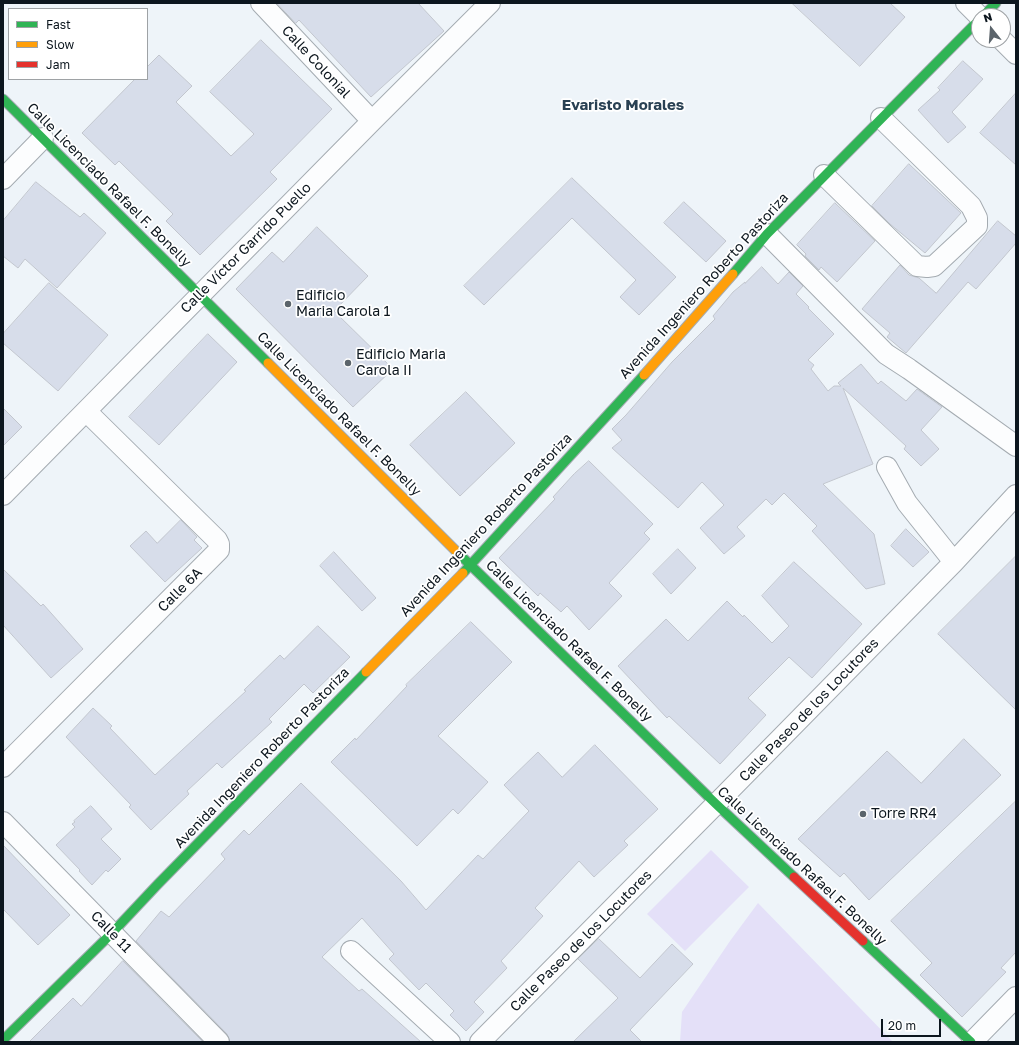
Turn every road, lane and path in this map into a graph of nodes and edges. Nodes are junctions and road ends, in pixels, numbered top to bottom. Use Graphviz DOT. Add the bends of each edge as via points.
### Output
graph roads {
  1 [pos="261,3"];
  2 [pos="490,3"];
  3 [pos="971,28"];
  4 [pos="3,99"];
  5 [pos="881,118"];
  6 [pos="372,121"];
  7 [pos="43,138"];
  8 [pos="824,175"];
  9 [pos="3,179"];
  10 [pos="767,234"];
  11 [pos="200,295"];
  12 [pos="86,411"];
  13 [pos="1016,446"];
  14 [pos="887,467"];
  15 [pos="3,495"];
  16 [pos="1016,495"];
  17 [pos="954,562"];
  18 [pos="471,566"];
  19 [pos="3,767"];
  20 [pos="716,804"];
  21 [pos="3,822"];
  22 [pos="112,933"];
  23 [pos="351,951"];
  24 [pos="1016,997"];
  25 [pos="3,1040"];
  26 [pos="219,1042"];
  27 [pos="450,1042"];
  28 [pos="480,1042"];
  29 [pos="971,1042"];
  1 -- 6 [label="street, Calle Colonial"];
  2 -- 6 [label="street, Calle Víctor Garrido Puello"];
  3 -- 5 [label="street, Avenida Ingeniero Roberto Pastoriza"];
  4 -- 7 [label="street, Calle Licenciado Rafael F. Bonelly"];
  5 -- 8 [label="street, Avenida Ingeniero Roberto Pastoriza"];
  5 -- 8 [label="street" via="971,206 977,218 977,226 934,266 917,266"];
  6 -- 11 [label="street, Calle Víctor Garrido Puello"];
  7 -- 9 [label="street"];
  7 -- 11 [label="street, Calle Licenciado Rafael F. Bonelly"];
  8 -- 10 [label="street, Avenida Ingeniero Roberto Pastoriza"];
  10 -- 13 [label="street" via="886,354"];
  10 -- 18 [label="street, Avenida Ingeniero Roberto Pastoriza" via="651,368"];
  11 -- 12 [label="street, Calle Víctor Garrido Puello"];
  11 -- 18 [label="street, Calle Licenciado Rafael F. Bonelly"];
  12 -- 15 [label="street, Calle Víctor Garrido Puello"];
  12 -- 19 [label="street, Calle 6A" via="217,540 219,550"];
  14 -- 17 [label="street" via="907,503"];
  16 -- 17 [label="street, Calle Paseo de los Locutores"];
  17 -- 20 [label="street, Calle Paseo de los Locutores"];
  18 -- 20 [label="street, Calle Licenciado Rafael F. Bonelly"];
  18 -- 22 [label="street, Avenida Ingeniero Roberto Pastoriza"];
  20 -- 28 [label="street, Calle Paseo de los Locutores"];
  20 -- 29 [label="street, Calle Licenciado Rafael F. Bonelly"];
  21 -- 22 [label="street, Calle 11"];
  22 -- 25 [label="street, Avenida Ingeniero Roberto Pastoriza"];
  22 -- 26 [label="street, Calle 11"];
  23 -- 27 [label="street"];
  24 -- 29 [label="street"];
}
